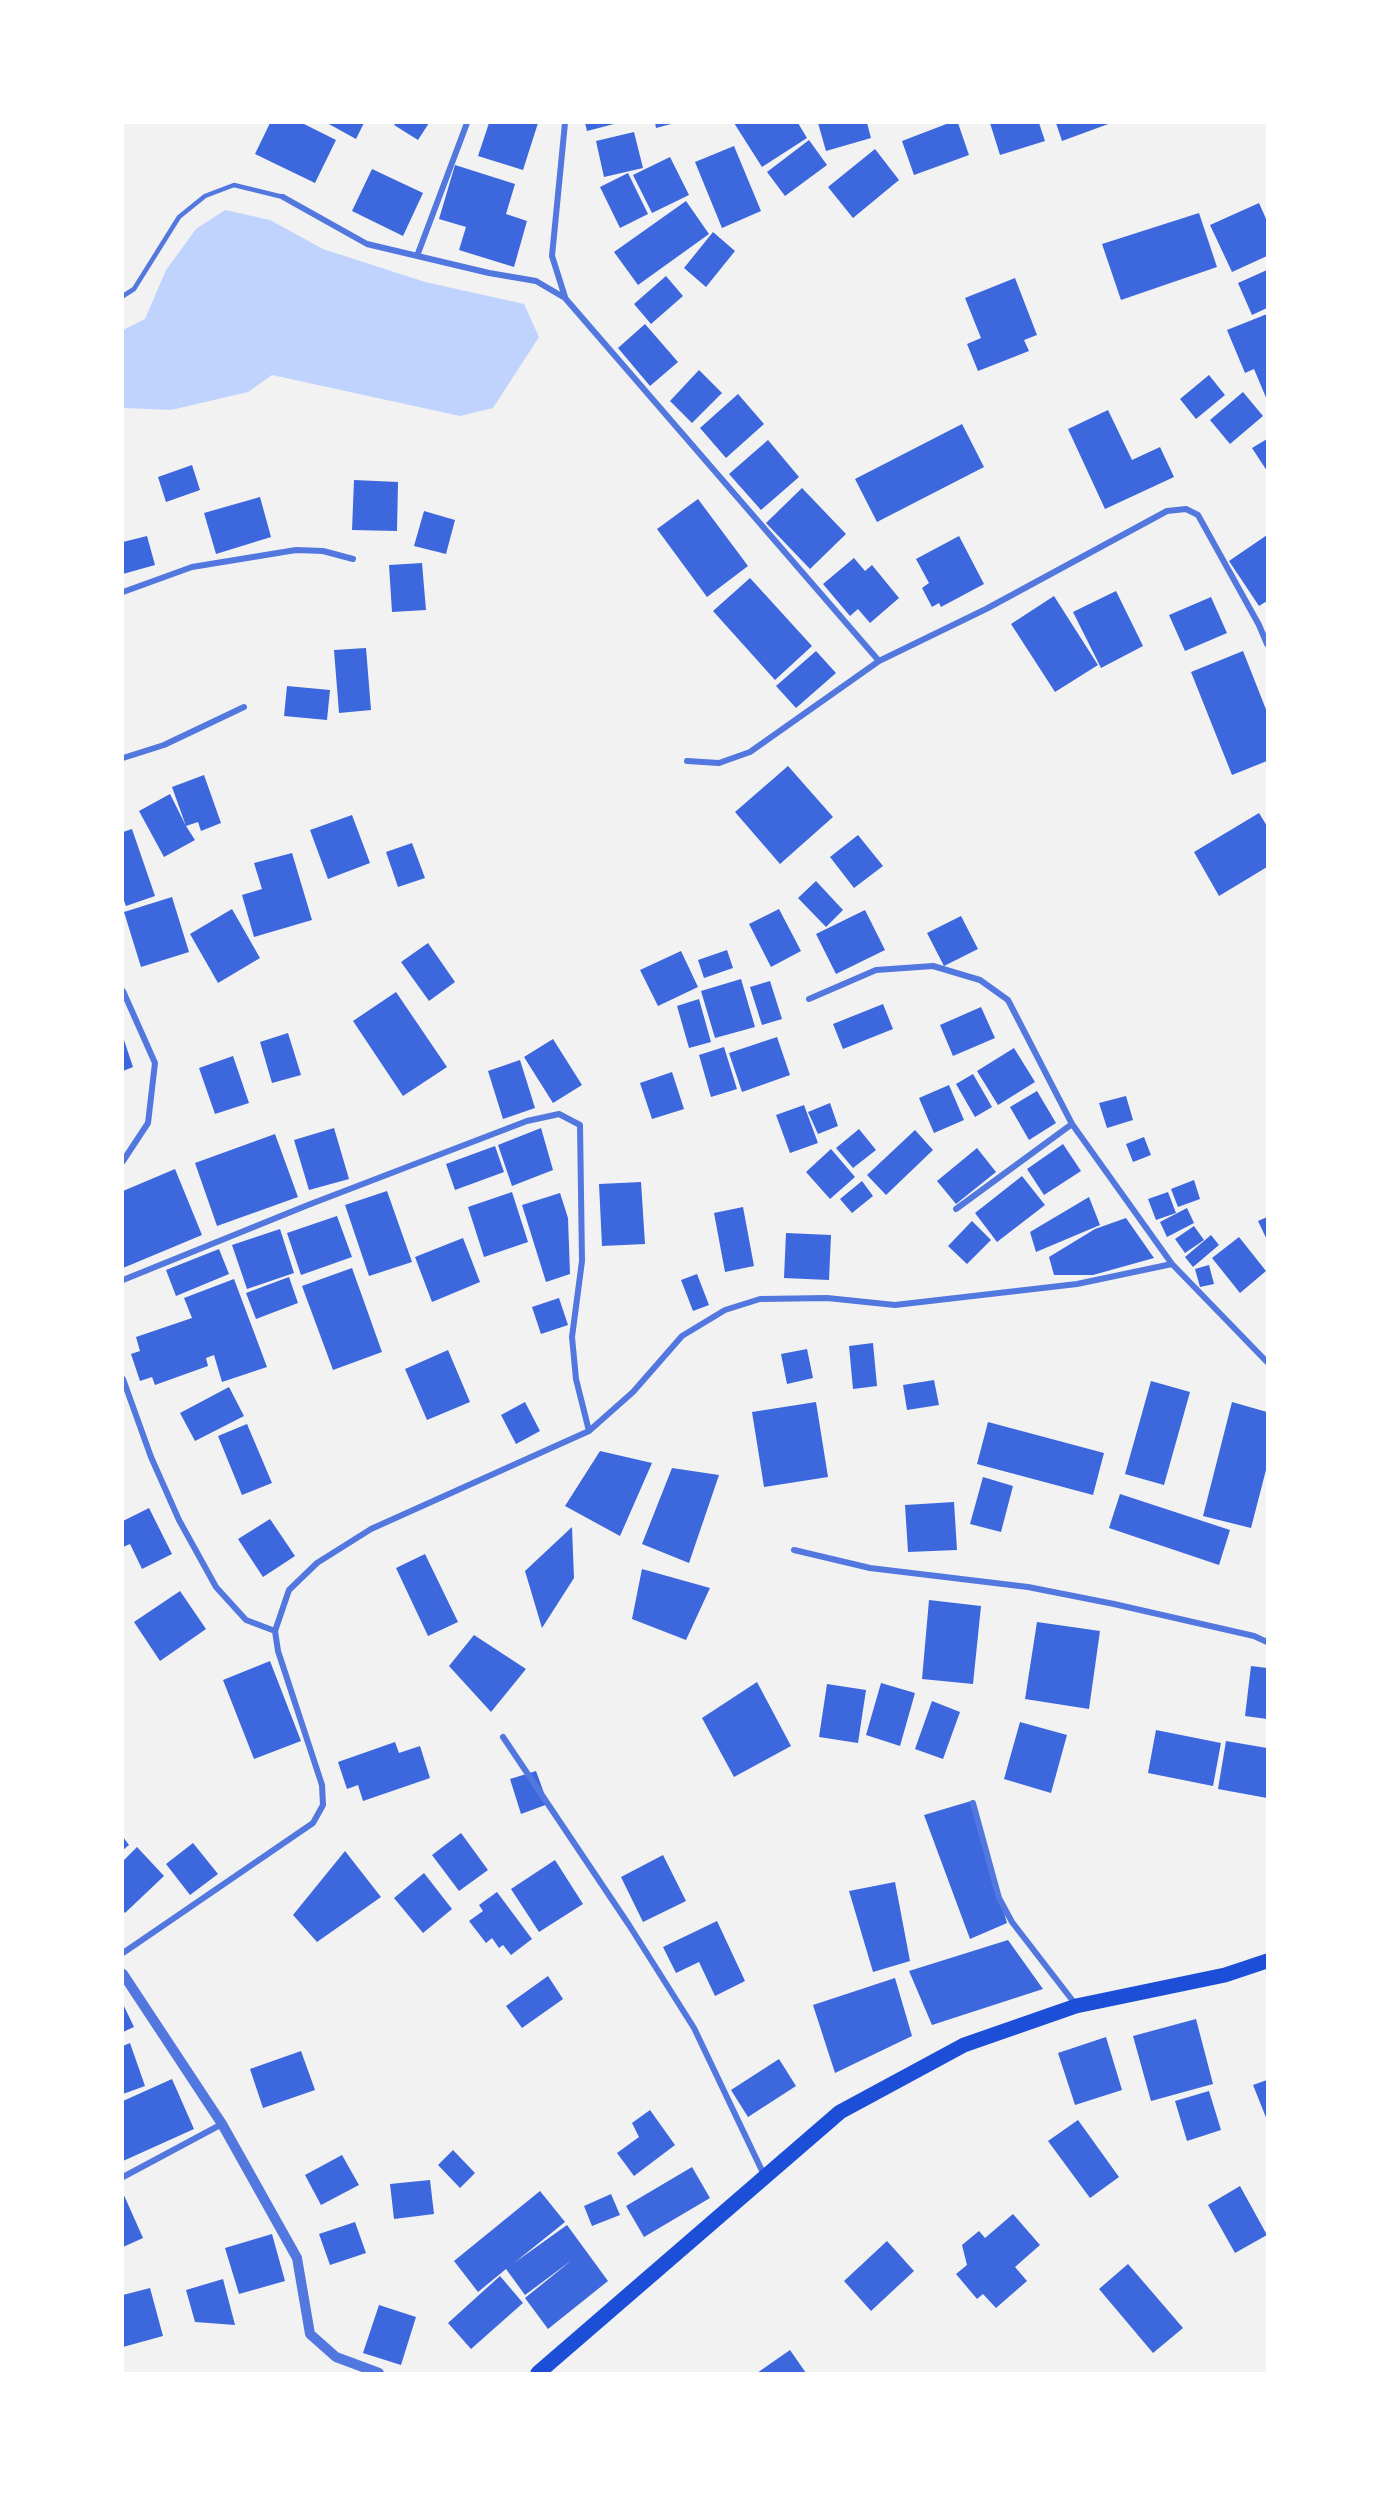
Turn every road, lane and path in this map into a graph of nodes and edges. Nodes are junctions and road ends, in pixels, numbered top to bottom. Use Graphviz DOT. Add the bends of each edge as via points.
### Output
graph roads {
  1 [pos="467,123"];
  2 [pos="566,123"];
  3 [pos="283,197"];
  4 [pos="417,256"];
  5 [pos="123,296"];
  6 [pos="565,298"];
  7 [pos="353,559"];
  8 [pos="123,592"];
  9 [pos="1267,644"];
  10 [pos="879,661"];
  11 [pos="244,707"];
  12 [pos="123,758"];
  13 [pos="687,761"];
  14 [pos="123,990"];
  15 [pos="809,999"];
  16 [pos="1072,1124"];
  17 [pos="123,1161"];
  18 [pos="956,1209"];
  19 [pos="1172,1264"];
  20 [pos="123,1281"];
  21 [pos="1267,1362"];
  22 [pos="123,1379"];
  23 [pos="589,1431"];
  24 [pos="794,1550"];
  25 [pos="275,1631"];
  26 [pos="1267,1642"];
  27 [pos="503,1737"];
  28 [pos="973,1803"];
  29 [pos="123,1953"];
  30 [pos="1267,1961"];
  31 [pos="123,1974"];
  32 [pos="1076,2006"];
  33 [pos="222,2124"];
  34 [pos="123,2178"];
  35 [pos="765,2178"];
  36 [pos="378,2373"];
  37 [pos="538,2373"];
  1 -- 4 [label="street"];
  2 -- 6 [label="street" via="552,256"];
  3 -- 4 [label="street" via="367,244"];
  3 -- 5 [label="lane" via="234,185 205,196 179,217 134,289"];
  4 -- 6 [label="street" via="536,280"];
  6 -- 10 [label="street"];
  7 -- 8 [label="street" via="323,551 296,550 192,567"];
  9 -- 10 [label="street" via="1198,516 1186,508 1167,511 986,609"];
  10 -- 13 [label="street" via="750,752 719,763"];
  11 -- 12 [label="street" via="164,745"];
  14 -- 17 [label="street" via="155,1063 148,1123"];
  15 -- 16 [label="street" via="876,970 933,966 980,980 1008,1000"];
  16 -- 18 [label="street"];
  16 -- 19 [label="street"];
  19 -- 21 [label="street"];
  19 -- 23 [label="street" via="1077,1284 895,1305 827,1298 760,1299 725,1310 682,1335 633,1392"];
  20 -- 23 [label="street" via="527,1121 559,1114 580,1125 582,1261 572,1337 576,1379"];
  22 -- 25 [label="street" via="174,1510 216,1587 246,1620"];
  23 -- 25 [label="street" via="371,1529 317,1563 289,1590"];
  24 -- 26 [label="street" via="870,1568 1028,1587"];
  25 -- 29 [label="street" via="278,1652 322,1785 323,1805 313,1823"];
  27 -- 35 [label="street" via="694,2028"];
  28 -- 32 [label="street" via="999,1898 1012,1922"];
  30 -- 32 [label="main road" via="1225,1976"];
  31 -- 33 [label="street"];
  32 -- 35 [label="main road" via="964,2045 840,2112"];
  33 -- 34 [label="street"];
  33 -- 36 [label="street" via="297,2258 310,2334 336,2358"];
  35 -- 37 [label="main road"];
}
